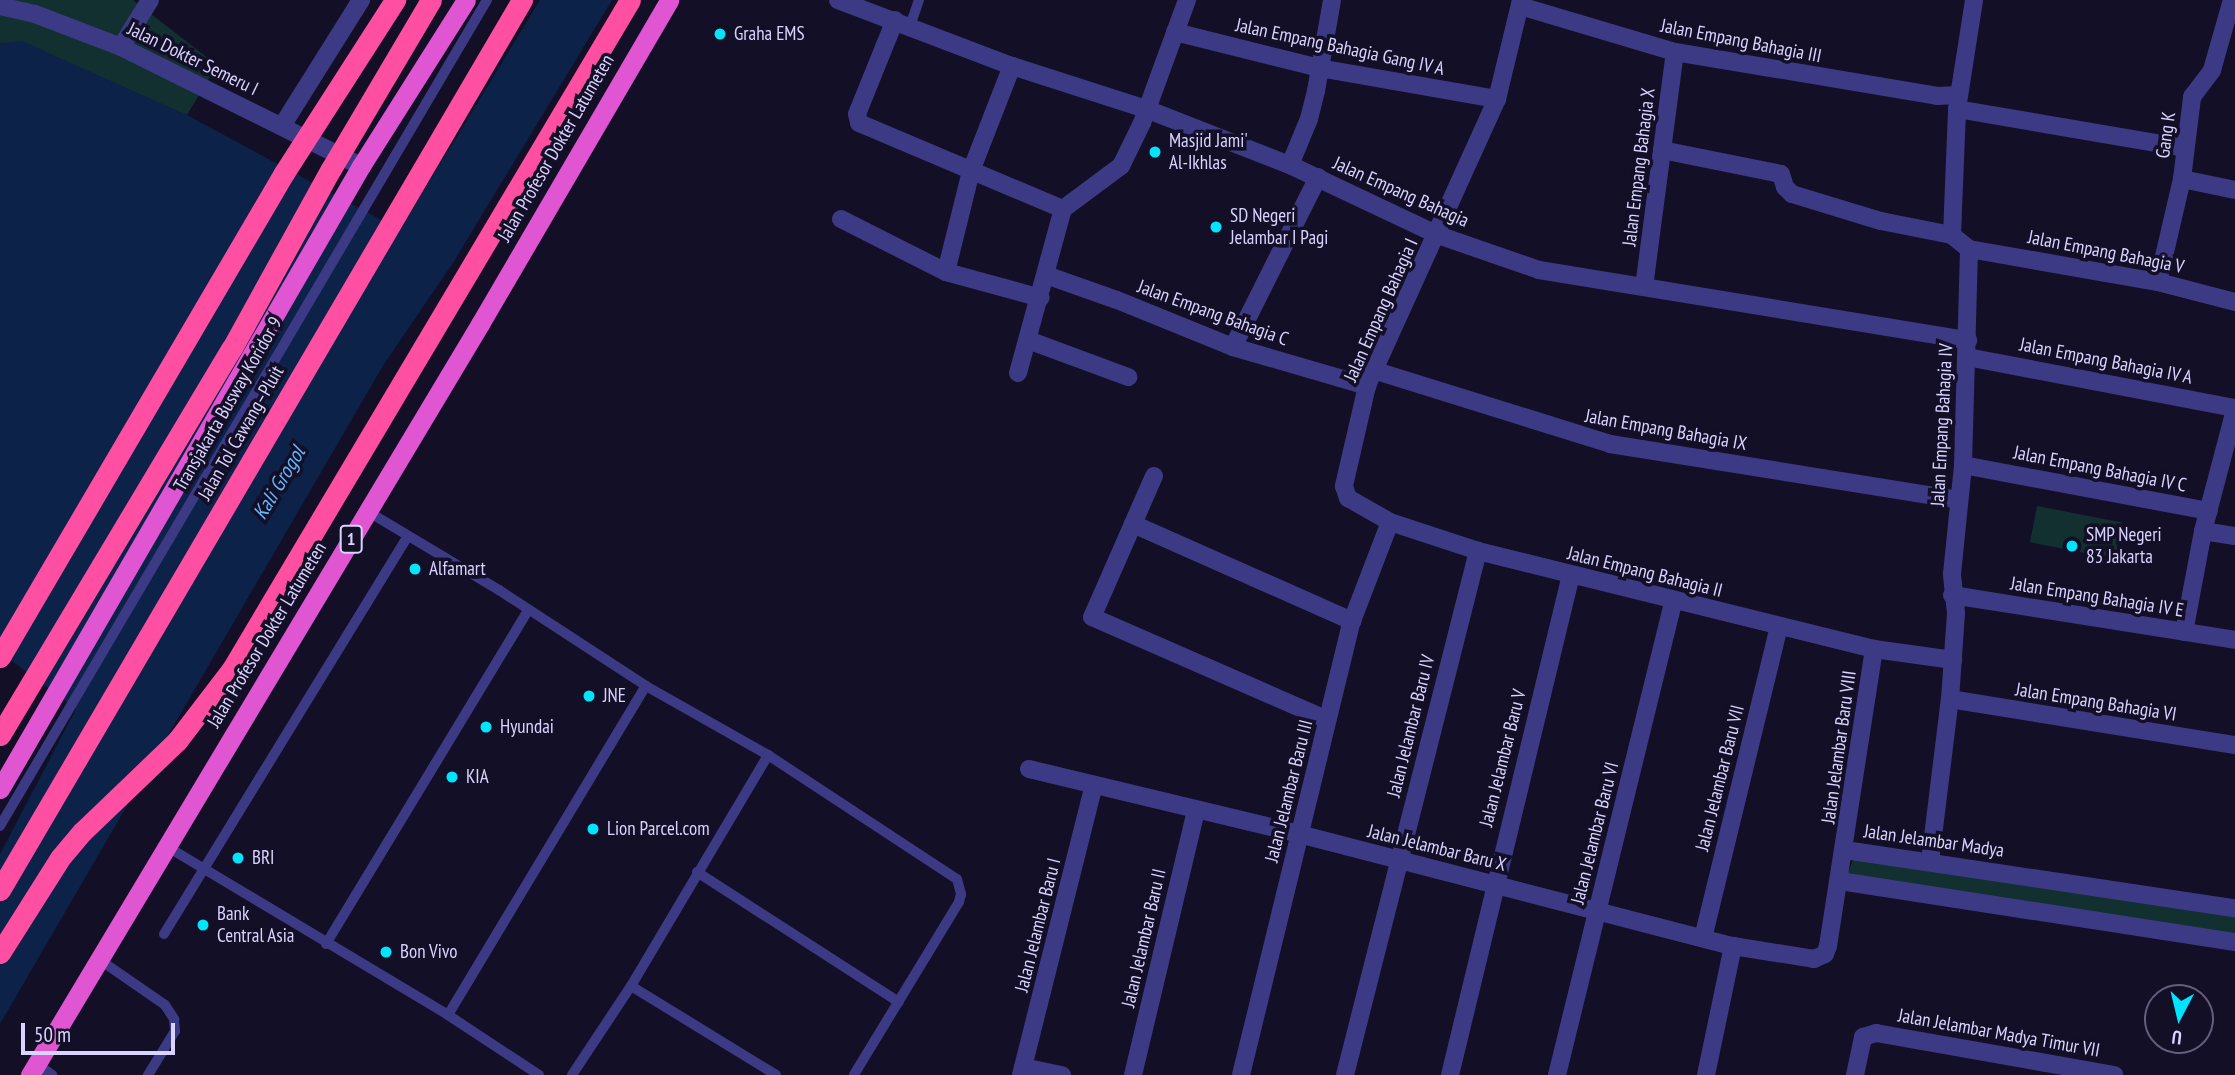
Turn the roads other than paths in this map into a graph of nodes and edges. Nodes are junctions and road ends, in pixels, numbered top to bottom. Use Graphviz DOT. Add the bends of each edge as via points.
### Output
graph roads {
  1 [pos="150,0"];
  2 [pos="361,0"];
  3 [pos="395,0"];
  4 [pos="432,0"];
  5 [pos="466,0"];
  6 [pos="487,0"];
  7 [pos="522,0"];
  8 [pos="630,0"];
  9 [pos="669,0"];
  10 [pos="838,0"];
  11 [pos="919,0"];
  12 [pos="1187,0"];
  13 [pos="1332,0"];
  14 [pos="1974,0"];
  15 [pos="2232,0"];
  16 [pos="1521,3"];
  17 [pos="0,6"];
  18 [pos="903,23"];
  19 [pos="1175,32"];
  20 [pos="121,47"];
  21 [pos="1675,52"];
  22 [pos="1012,66"];
  23 [pos="1319,68"];
  24 [pos="1497,99"];
  25 [pos="1958,102"];
  26 [pos="1146,109"];
  27 [pos="282,126"];
  28 [pos="2185,148"];
  29 [pos="1662,150"];
  30 [pos="1290,165"];
  31 [pos="971,171"];
  32 [pos="358,172"];
  33 [pos="1318,177"];
  34 [pos="2182,179"];
  35 [pos="2235,190"];
  36 [pos="1063,209"];
  37 [pos="841,219"];
  38 [pos="1438,235"];
  39 [pos="1952,235"];
  40 [pos="1969,248"];
  41 [pos="946,272"];
  42 [pos="1046,275"];
  43 [pos="2158,282"];
  44 [pos="1644,287"];
  45 [pos="1041,298"];
  46 [pos="2235,302"];
  47 [pos="1028,340"];
  48 [pos="1233,347"];
  49 [pos="1968,349"];
  50 [pos="1018,373"];
  51 [pos="1128,377"];
  52 [pos="1370,378"];
  53 [pos="2235,409"];
  54 [pos="2232,431"];
  55 [pos="1963,465"];
  56 [pos="1154,476"];
  57 [pos="1344,486"];
  58 [pos="1959,500"];
  59 [pos="367,511"];
  60 [pos="2209,511"];
  61 [pos="1391,522"];
  62 [pos="1133,524"];
  63 [pos="2203,531"];
  64 [pos="408,536"];
  65 [pos="2235,536"];
  66 [pos="1478,551"];
  67 [pos="1571,575"];
  68 [pos="1952,596"];
  69 [pos="1673,601"];
  70 [pos="528,610"];
  71 [pos="1352,621"];
  72 [pos="1779,627"];
  73 [pos="2184,632"];
  74 [pos="2235,640"];
  75 [pos="1874,649"];
  76 [pos="0,657"];
  77 [pos="1953,660"];
  78 [pos="646,686"];
  79 [pos="1950,699"];
  80 [pos="1328,720"];
  81 [pos="45,731"];
  82 [pos="0,735"];
  83 [pos="2235,746"];
  84 [pos="768,755"];
  85 [pos="1029,769"];
  86 [pos="1094,785"];
  87 [pos="0,789"];
  88 [pos="1196,811"];
  89 [pos="0,826"];
  90 [pos="1299,834"];
  91 [pos="166,846"];
  92 [pos="1845,850"];
  93 [pos="1399,860"];
  94 [pos="1930,861"];
  95 [pos="203,867"];
  96 [pos="697,872"];
  97 [pos="1840,881"];
  98 [pos="1494,884"];
  99 [pos="0,890"];
  100 [pos="2235,908"];
  101 [pos="1598,912"];
  102 [pos="164,934"];
  103 [pos="1703,938"];
  104 [pos="2235,942"];
  105 [pos="326,944"];
  106 [pos="1733,946"];
  107 [pos="0,953"];
  108 [pos="100,960"];
  109 [pos="631,986"];
  110 [pos="899,1002"];
  111 [pos="448,1015"];
  112 [pos="40,1071"];
  113 [pos="1022,1071"];
  114 [pos="148,1075"];
  115 [pos="539,1075"];
  116 [pos="572,1075"];
  117 [pos="776,1075"];
  118 [pos="854,1075"];
  119 [pos="1062,1075"];
  120 [pos="1133,1075"];
  121 [pos="1241,1075"];
  122 [pos="1345,1075"];
  123 [pos="1450,1075"];
  124 [pos="1557,1075"];
  125 [pos="1706,1075"];
  126 [pos="1856,1075"];
  127 [pos="2114,1075"];
  1 -- 20 [label="street"];
  2 -- 27 [label="street"];
  3 -- 76 [label="highway, bridge" via="284,173"];
  4 -- 82 [label="highway, bridge" via="211,384"];
  5 -- 32 [label="highway"];
  6 -- 81 [label="lane, Transjakarta Busway Koridor 9"];
  7 -- 99 [label="highway, Jalan Tol Cawang–Pluit"];
  8 -- 107 [label="highway" via="232,669 177,741 60,858"];
  9 -- 59 [label="highway, Jalan Profesor Dokter Latumeten / 1"];
  10 -- 18 [label="street, Jalan Empang Bahagia"];
  11 -- 18 [label="lane"];
  12 -- 19 [label="street"];
  13 -- 23 [label="street"];
  14 -- 25 [label="street"];
  15 -- 28 [label="street, Gang K" via="2212,70 2192,97"];
  16 -- 21 [label="street, Jalan Empang Bahagia III"];
  16 -- 24 [label="street, Jalan Empang Bahagia I"];
  17 -- 20 [label="street, Jalan Dokter Semeru I"];
  18 -- 22 [label="street, Jalan Empang Bahagia"];
  18 -- 31 [label="street" via="857,120"];
  19 -- 23 [label="street, Jalan Empang Bahagia Gang IV A"];
  19 -- 26 [label="street"];
  20 -- 27 [label="street, Jalan Dokter Semeru I"];
  21 -- 25 [label="street, Jalan Empang Bahagia III"];
  21 -- 29 [label="street, Jalan Empang Bahagia X"];
  22 -- 26 [label="street, Jalan Empang Bahagia"];
  22 -- 31 [label="street"];
  23 -- 24 [label="street, Jalan Empang Bahagia Gang IV A"];
  23 -- 30 [label="street" via="1309,119"];
  24 -- 38 [label="street, Jalan Empang Bahagia I"];
  25 -- 28 [label="street, Jalan Empang Bahagia III"];
  25 -- 39 [label="street"];
  26 -- 30 [label="street, Jalan Empang Bahagia"];
  26 -- 36 [label="street" via="1121,166"];
  27 -- 32 [label="street, Jalan Dokter Semeru I"];
  28 -- 34 [label="street, Gang K"];
  29 -- 39 [label="street" via="1781,174 1792,194 1881,221"];
  29 -- 44 [label="street, Jalan Empang Bahagia X"];
  30 -- 33 [label="street, Jalan Empang Bahagia"];
  31 -- 36 [label="street"];
  31 -- 41 [label="street"];
  32 -- 81 [label="highway"];
  33 -- 38 [label="street, Jalan Empang Bahagia"];
  33 -- 48 [label="street"];
  34 -- 35 [label="street"];
  34 -- 43 [label="street, Gang K"];
  36 -- 42 [label="street"];
  37 -- 41 [label="street"];
  38 -- 44 [label="street, Jalan Empang Bahagia" via="1539,270"];
  38 -- 52 [label="street, Jalan Empang Bahagia I"];
  39 -- 40 [label="street"];
  40 -- 43 [label="street, Jalan Empang Bahagia V"];
  40 -- 49 [label="street, Jalan Empang Bahagia IV"];
  41 -- 45 [label="street"];
  42 -- 45 [label="street"];
  42 -- 48 [label="street, Jalan Empang Bahagia C"];
  43 -- 46 [label="street, Jalan Empang Bahagia V"];
  44 -- 49 [label="street, Jalan Empang Bahagia"];
  45 -- 47 [label="street"];
  47 -- 50 [label="street"];
  47 -- 51 [label="street"];
  48 -- 52 [label="street, Jalan Empang Bahagia C"];
  49 -- 53 [label="street, Jalan Empang Bahagia IV A"];
  49 -- 55 [label="street, Jalan Empang Bahagia IV"];
  52 -- 57 [label="street, Jalan Empang Bahagia I"];
  52 -- 58 [label="street, Jalan Empang Bahagia IX" via="1610,444"];
  53 -- 54 [label="street"];
  54 -- 60 [label="street"];
  55 -- 58 [label="street, Jalan Empang Bahagia IV"];
  55 -- 60 [label="street, Jalan Empang Bahagia IV C"];
  56 -- 62 [label="street"];
  57 -- 61 [label="street, Jalan Empang Bahagia II" via="1353,503"];
  58 -- 68 [label="street, Jalan Empang Bahagia IV"];
  59 -- 64 [label="lane"];
  59 -- 91 [label="highway, Jalan Profesor Dokter Latumeten / 1"];
  60 -- 63 [label="street"];
  61 -- 66 [label="street, Jalan Empang Bahagia II"];
  61 -- 71 [label="street, Jalan Jelambar Baru III"];
  62 -- 71 [label="street"];
  62 -- 80 [label="street" via="1092,617"];
  63 -- 65 [label="street"];
  63 -- 73 [label="street"];
  64 -- 70 [label="lane"];
  64 -- 95 [label="lane"];
  66 -- 67 [label="street, Jalan Empang Bahagia II"];
  66 -- 93 [label="street, Jalan Jelambar Baru IV"];
  67 -- 69 [label="street, Jalan Empang Bahagia II"];
  67 -- 98 [label="street, Jalan Jelambar Baru V"];
  68 -- 73 [label="street, Jalan Empang Bahagia IV E"];
  68 -- 77 [label="street, Jalan Empang Bahagia IV" via="1956,613"];
  69 -- 72 [label="street, Jalan Empang Bahagia II"];
  69 -- 101 [label="street, Jalan Jelambar Baru VI"];
  70 -- 78 [label="lane"];
  70 -- 105 [label="lane"];
  71 -- 80 [label="street, Jalan Jelambar Baru III"];
  72 -- 75 [label="street, Jalan Empang Bahagia II"];
  72 -- 103 [label="street, Jalan Jelambar Baru VII"];
  73 -- 74 [label="street, Jalan Empang Bahagia IV E"];
  75 -- 77 [label="street, Jalan Empang Bahagia II"];
  75 -- 92 [label="street, Jalan Jelambar Baru VIII"];
  77 -- 79 [label="street, Jalan Empang Bahagia IV"];
  78 -- 84 [label="lane"];
  78 -- 111 [label="lane"];
  79 -- 83 [label="street, Jalan Empang Bahagia VI"];
  79 -- 94 [label="street, Jalan Empang Bahagia IV"];
  80 -- 90 [label="street, Jalan Jelambar Baru III"];
  81 -- 87 [label="highway"];
  81 -- 89 [label="lane, Transjakarta Busway Koridor 9"];
  84 -- 96 [label="lane"];
  84 -- 110 [label="lane" via="957,879 959,902"];
  85 -- 86 [label="street, Jalan Jelambar Baru X"];
  86 -- 88 [label="street, Jalan Jelambar Baru X"];
  86 -- 113 [label="street, Jalan Jelambar Baru I"];
  88 -- 90 [label="street, Jalan Jelambar Baru X"];
  88 -- 120 [label="street, Jalan Jelambar Baru II"];
  90 -- 93 [label="street, Jalan Jelambar Baru X"];
  90 -- 121 [label="street, Jalan Jelambar Baru III"];
  91 -- 95 [label="lane"];
  91 -- 108 [label="highway, Jalan Profesor Dokter Latumeten / 1"];
  92 -- 94 [label="street, Jalan Jelambar Madya"];
  92 -- 97 [label="street, Jalan Jelambar Madya"];
  93 -- 98 [label="street, Jalan Jelambar Baru X"];
  93 -- 122 [label="street, Jalan Jelambar Baru IV"];
  94 -- 100 [label="street, Jalan Jelambar Madya"];
  95 -- 102 [label="lane"];
  95 -- 105 [label="lane"];
  96 -- 109 [label="lane"];
  96 -- 110 [label="lane"];
  97 -- 104 [label="street"];
  97 -- 106 [label="street, Jalan Jelambar Baru X" via="1825,954 1814,959"];
  98 -- 101 [label="street, Jalan Jelambar Baru X"];
  98 -- 123 [label="street, Jalan Jelambar Baru V"];
  101 -- 103 [label="street, Jalan Jelambar Baru X"];
  101 -- 124 [label="street, Jalan Jelambar Baru VI"];
  103 -- 106 [label="street, Jalan Jelambar Baru X"];
  105 -- 111 [label="lane"];
  106 -- 125 [label="street"];
  108 -- 112 [label="highway, Jalan Profesor Dokter Latumeten / 1"];
  108 -- 114 [label="lane" via="165,1005 174,1019 175,1031"];
  109 -- 116 [label="lane"];
  109 -- 117 [label="lane"];
  110 -- 118 [label="lane"];
  111 -- 115 [label="lane"];
  113 -- 119 [label="street"];
  126 -- 127 [label="street, Jalan Jelambar Madya Timur VII" via="1863,1037 1877,1033"];
}
